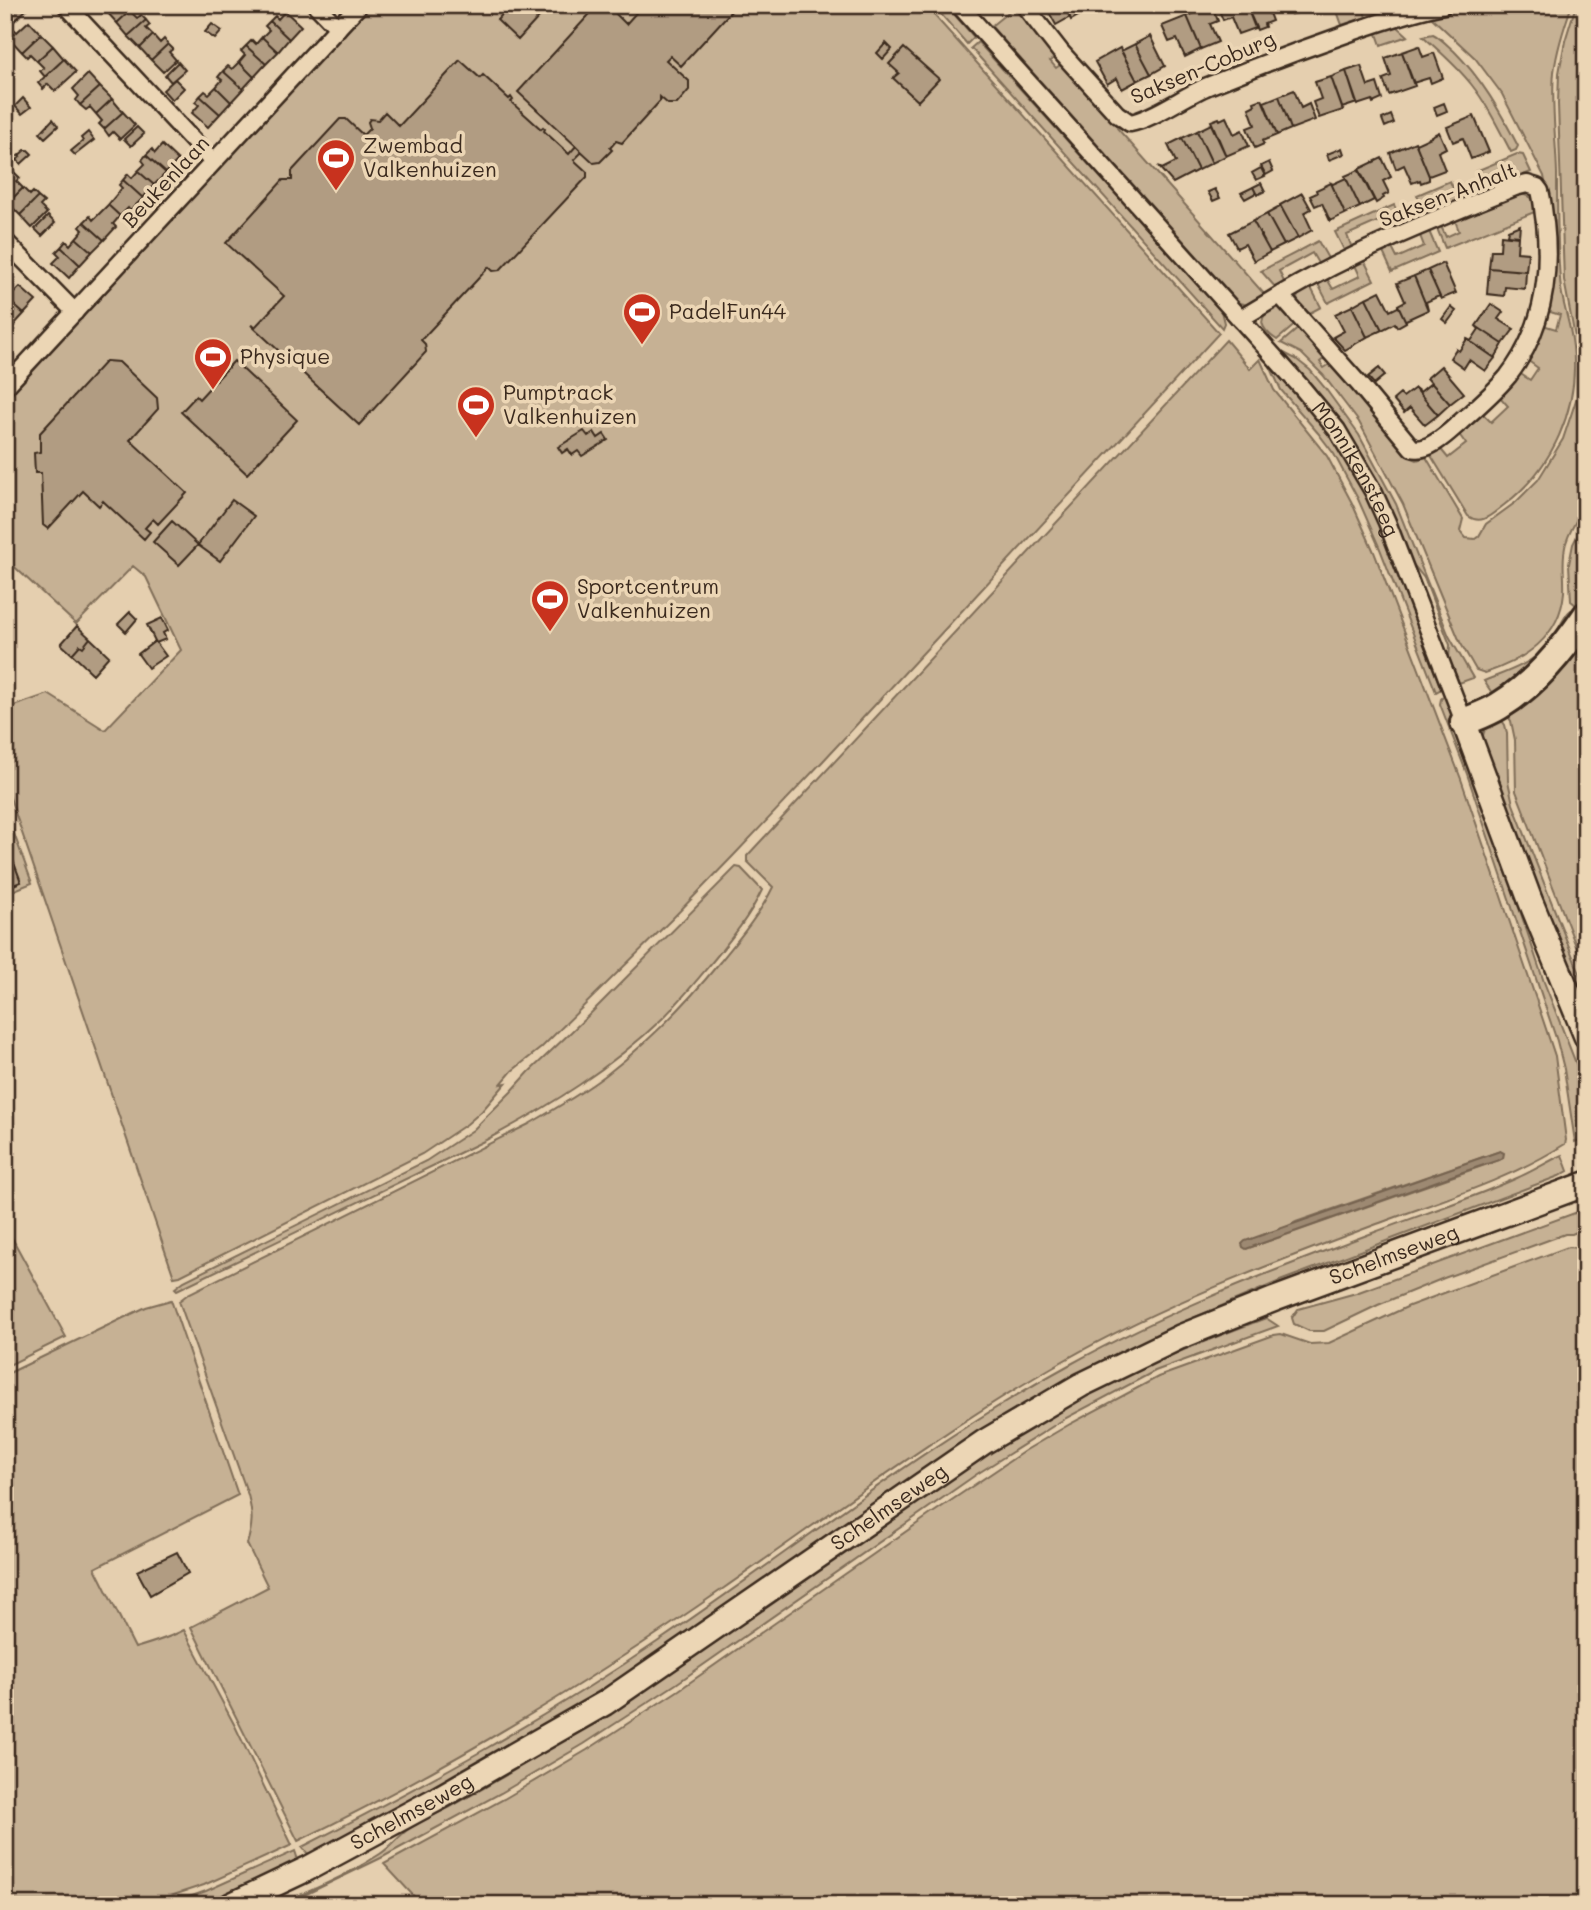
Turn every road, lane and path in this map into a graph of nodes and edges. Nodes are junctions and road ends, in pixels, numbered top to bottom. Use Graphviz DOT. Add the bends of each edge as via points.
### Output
graph roads {
  1 [pos="65,5"];
  2 [pos="316,5"];
  3 [pos="359,5"];
  4 [pos="1024,5"];
  5 [pos="1443,5"];
  6 [pos="960,6"];
  7 [pos="338,28"];
  8 [pos="213,162"];
  9 [pos="5,241"];
  10 [pos="1280,295"];
  11 [pos="75,312"];
  12 [pos="1240,319"];
  13 [pos="5,387"];
  14 [pos="1586,616"];
  15 [pos="1464,722"];
  16 [pos="1586,1036"];
  17 [pos="1586,1184"];
  18 [pos="230,1905"];
  1 -- 8 [label="street"];
  2 -- 7 [label="street"];
  3 -- 7 [label="street, Beukenlaan"];
  4 -- 5 [label="street, Saksen-Coburg" via="1117,114 1130,122 1279,57 1383,20"];
  6 -- 12 [label="street, Monnikensteeg"];
  7 -- 8 [label="street, Beukenlaan"];
  8 -- 11 [label="street, Beukenlaan"];
  9 -- 11 [label="street"];
  10 -- 10 [label="street, Saksen-Anhalt" via="1399,234 1515,187 1527,184 1540,191 1547,258 1543,296 1530,339 1494,391 1423,449 1412,449"];
  10 -- 12 [label="street, Saksen-Anhalt"];
  11 -- 13 [label="street, Beukenlaan"];
  12 -- 15 [label="street, Monnikensteeg" via="1320,409 1361,468 1387,522"];
  14 -- 15 [label="main road" via="1529,684 1497,707"];
  15 -- 16 [label="main road, Monnikensteeg"];
  17 -- 18 [label="main road, Schelmseweg" via="1275,1299 1180,1337 1082,1385 984,1442 605,1703 437,1800 307,1870"];
}
